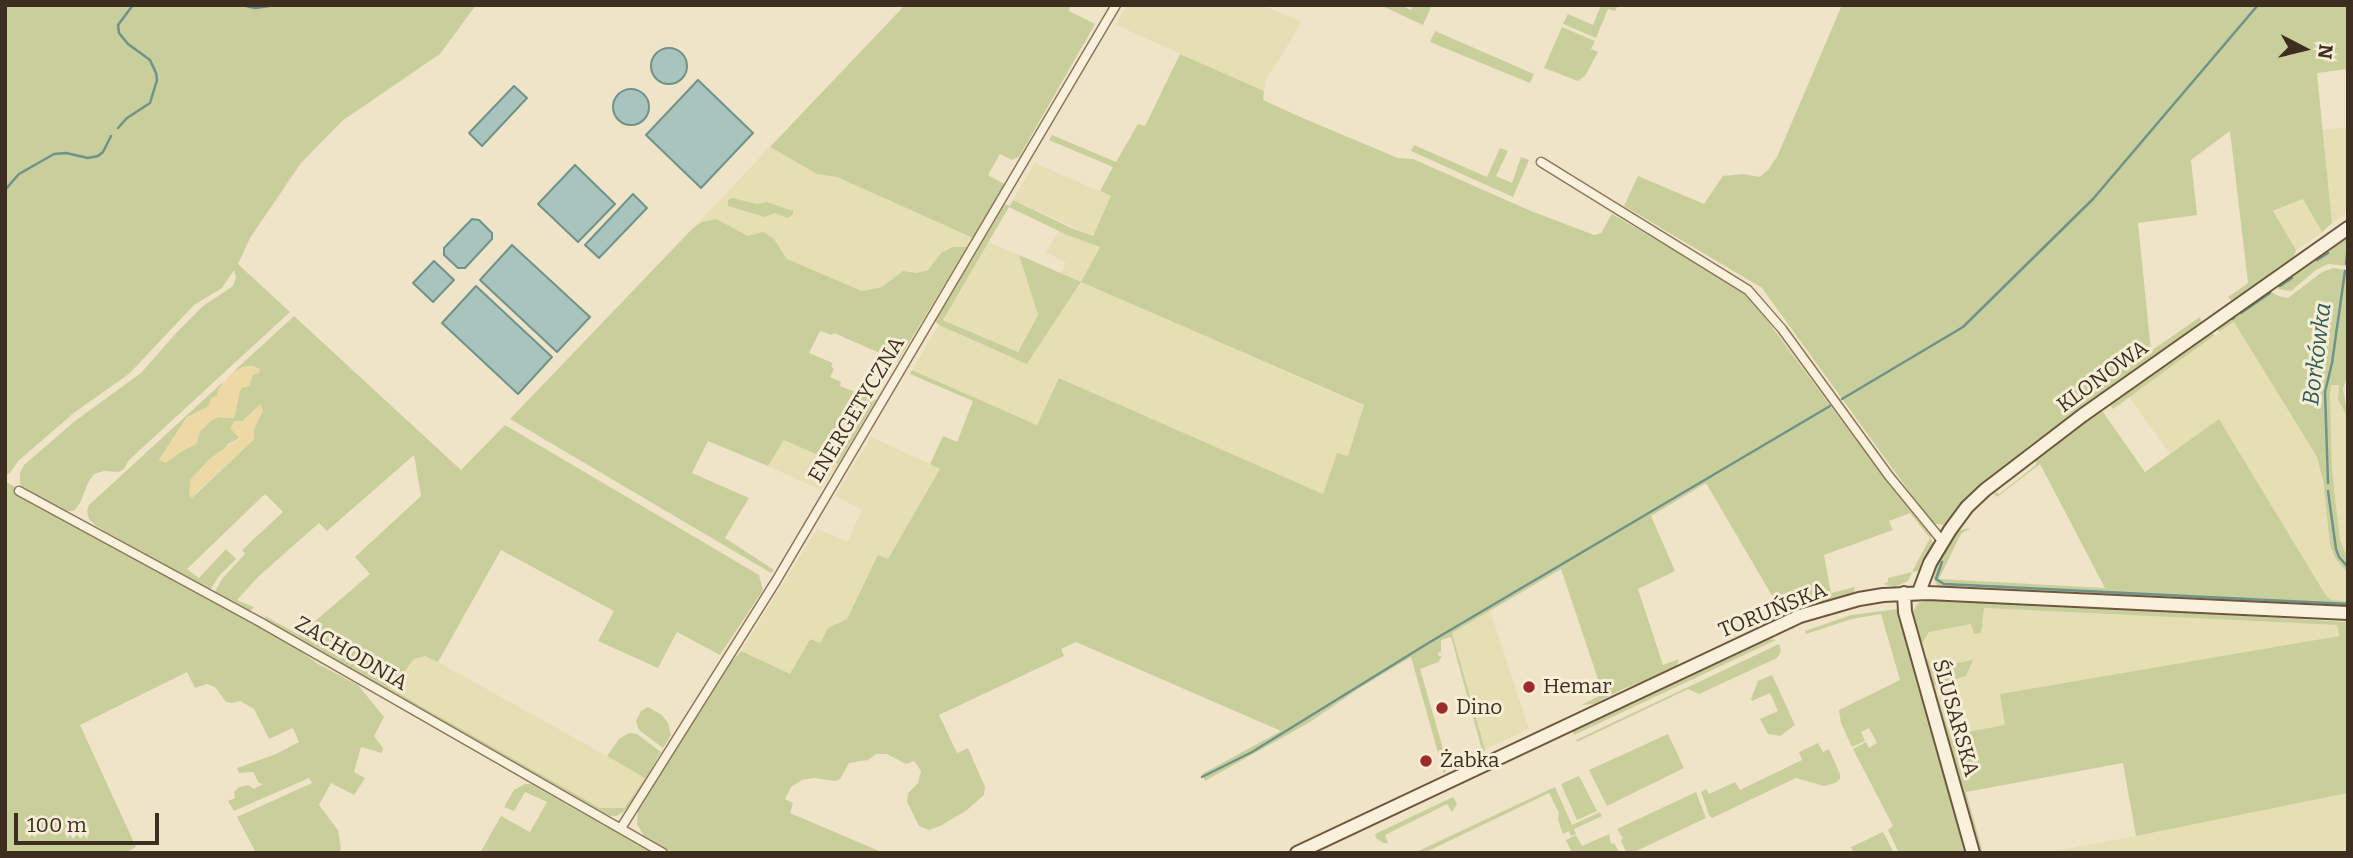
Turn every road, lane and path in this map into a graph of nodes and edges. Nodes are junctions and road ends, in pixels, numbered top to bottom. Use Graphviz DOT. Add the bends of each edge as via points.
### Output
graph roads {
  1 [pos="1116,5"];
  2 [pos="1541,162"];
  3 [pos="2348,228"];
  4 [pos="19,491"];
  5 [pos="1942,541"];
  6 [pos="1904,593"];
  7 [pos="1919,593"];
  8 [pos="2348,613"];
  9 [pos="621,828"];
  10 [pos="663,853"];
  11 [pos="1297,853"];
  12 [pos="1973,853"];
  1 -- 9 [label="street, ENERGETYCZNA" via="776,581"];
  2 -- 5 [label="street" via="1748,290 1783,329"];
  3 -- 5 [label="street, KLONOWA" via="2032,454 1966,507"];
  4 -- 9 [label="street, ZACHODNIA"];
  5 -- 7 [label="street, KLONOWA"];
  6 -- 7 [label="street, TORUŃSKA"];
  6 -- 11 [label="street, TORUŃSKA" via="1859,599 1800,617"];
  6 -- 12 [label="street, ŚLUSARSKA" via="1905,612"];
  7 -- 8 [label="street, TORUŃSKA"];
  9 -- 10 [label="street, ZACHODNIA"];
}
